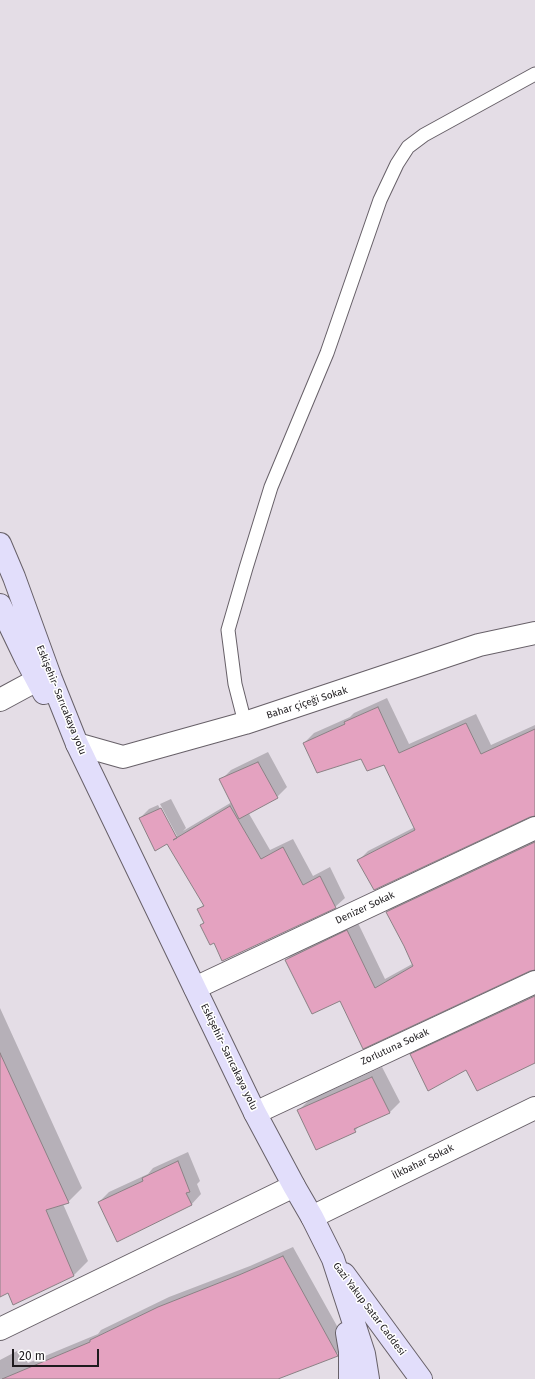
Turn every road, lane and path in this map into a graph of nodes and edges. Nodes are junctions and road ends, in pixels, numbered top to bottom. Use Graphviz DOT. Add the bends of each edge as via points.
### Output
graph roads {
  1 [pos="535,74"];
  2 [pos="0,544"];
  3 [pos="0,606"];
  4 [pos="535,633"];
  5 [pos="37,680"];
  6 [pos="0,700"];
  7 [pos="246,723"];
  8 [pos="77,744"];
  9 [pos="535,828"];
  10 [pos="130,853"];
  11 [pos="535,982"];
  12 [pos="195,988"];
  13 [pos="535,1108"];
  14 [pos="256,1113"];
  15 [pos="294,1186"];
  16 [pos="312,1217"];
  17 [pos="333,1259"];
  18 [pos="0,1329"];
  19 [pos="350,1379"];
  20 [pos="368,1379"];
  21 [pos="421,1379"];
  1 -- 7 [label="lane" via="424,135 408,147 380,200 327,353 272,487 228,630 235,684"];
  2 -- 8 [label="main road, Eskişehir- Sarıcakaya yolu"];
  3 -- 5 [label="main road, Eskişehir- Sarıcakaya yolu"];
  4 -- 7 [label="street, Bahar çiçeği Sokak" via="479,645"];
  5 -- 6 [label="street"];
  5 -- 10 [label="main road, Eskişehir- Sarıcakaya yolu"];
  7 -- 8 [label="street, Bahar çiçeği Sokak" via="124,757"];
  8 -- 10 [label="main road, Eskişehir- Sarıcakaya yolu"];
  9 -- 12 [label="street, Denizer Sokak"];
  10 -- 12 [label="main road, Eskişehir- Sarıcakaya yolu"];
  11 -- 14 [label="street, Zorlutuna Sokak"];
  12 -- 14 [label="main road, Eskişehir- Sarıcakaya yolu"];
  13 -- 16 [label="street, İlkbahar Sokak"];
  14 -- 15 [label="main road, Eskişehir- Sarıcakaya yolu"];
  15 -- 16 [label="main road, Eskişehir- Sarıcakaya yolu"];
  15 -- 18 [label="street"];
  16 -- 17 [label="main road, Eskişehir- Sarıcakaya yolu"];
  17 -- 19 [label="main road" via="350,1351"];
  17 -- 20 [label="main road, Gazi Yakup Satar Caddesi" via="364,1354"];
  17 -- 21 [label="main road, Gazi Yakup Satar Caddesi"];
}
